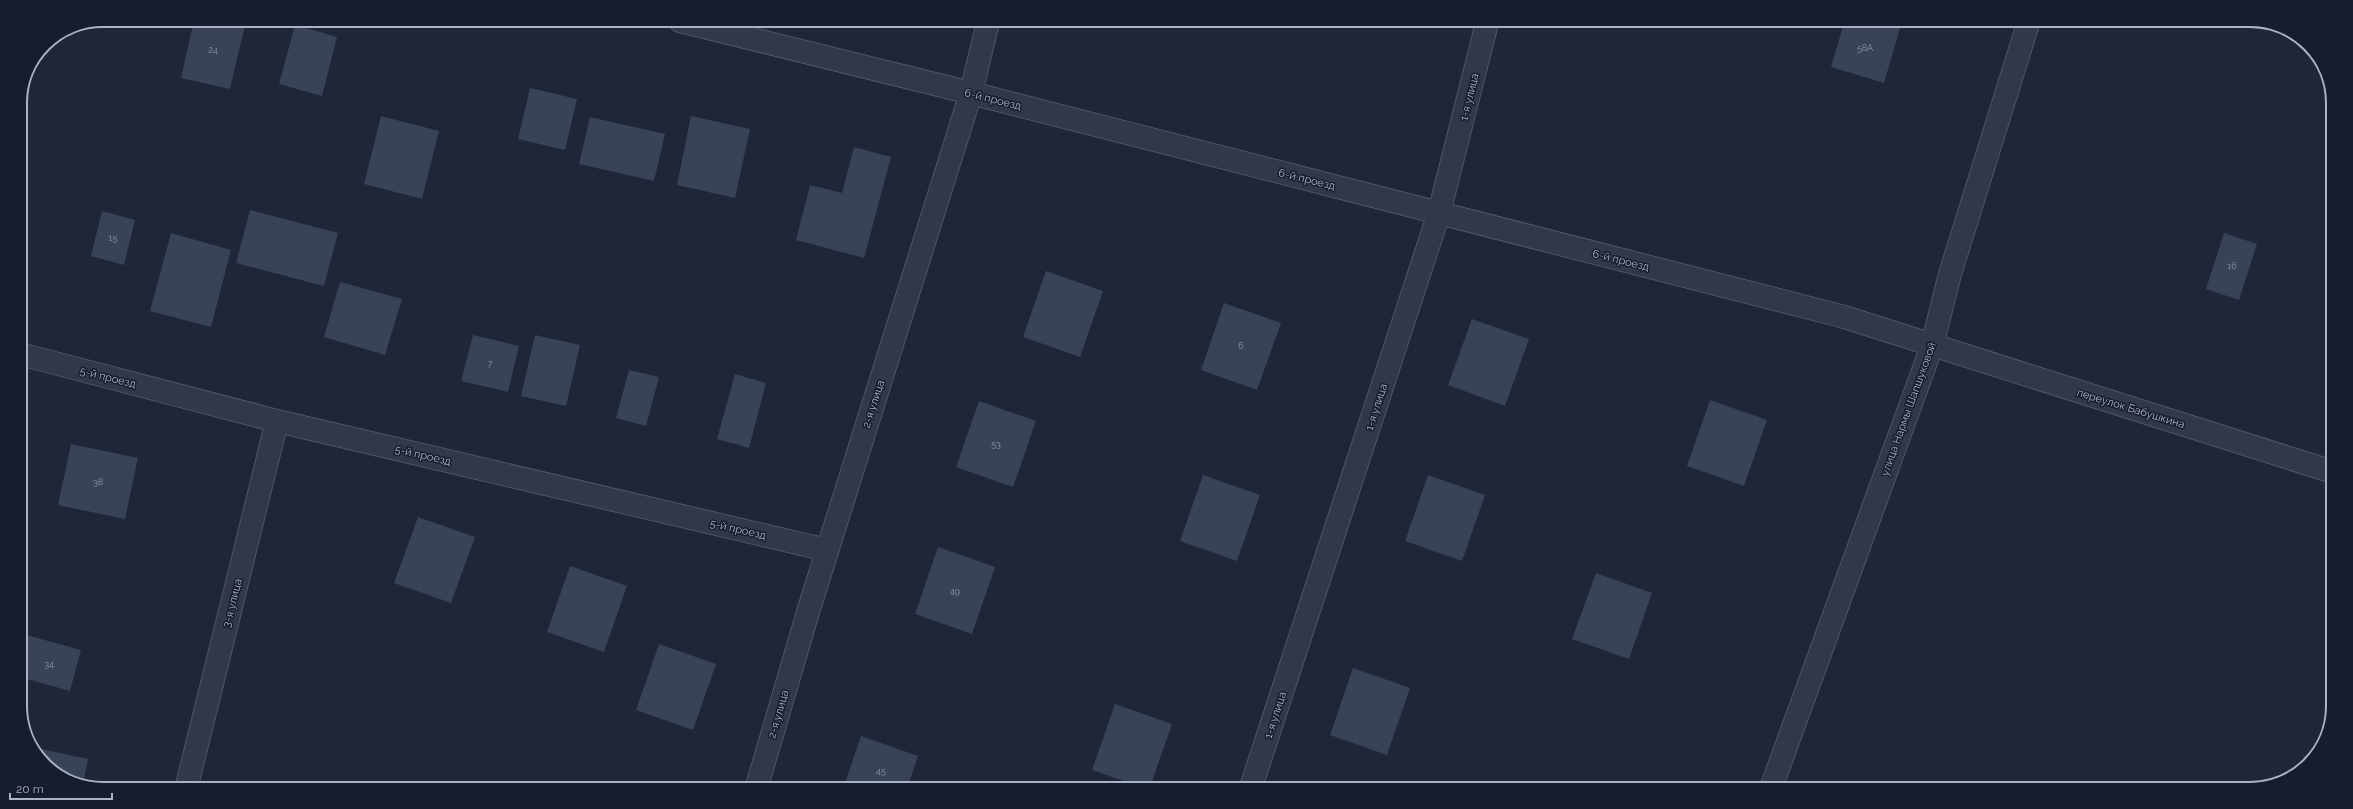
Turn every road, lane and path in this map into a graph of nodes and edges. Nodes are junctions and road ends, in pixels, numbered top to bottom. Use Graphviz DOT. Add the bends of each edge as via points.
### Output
graph roads {
  1 [pos="704,27"];
  2 [pos="987,27"];
  3 [pos="1486,27"];
  4 [pos="2027,27"];
  5 [pos="971,93"];
  6 [pos="1439,213"];
  7 [pos="1932,346"];
  8 [pos="27,356"];
  9 [pos="277,421"];
  10 [pos="2326,470"];
  11 [pos="827,550"];
  12 [pos="188,782"];
  13 [pos="758,782"];
  14 [pos="1253,782"];
  15 [pos="1773,782"];
  1 -- 5 [label="street, 6-й проезд"];
  2 -- 5 [label="street, 2-я улица"];
  3 -- 6 [label="street, 1-я улица"];
  4 -- 7 [label="street, улица Нармы Шапшуковой" via="1950,274"];
  5 -- 6 [label="street, 6-й проезд"];
  5 -- 11 [label="street, 2-я улица"];
  6 -- 7 [label="street, 6-й проезд" via="1841,316"];
  6 -- 14 [label="street, 1-я улица"];
  7 -- 10 [label="street, переулок Бабушкина"];
  7 -- 15 [label="street, улица Нармы Шапшуковой"];
  8 -- 9 [label="street, 5-й проезд"];
  9 -- 11 [label="street, 5-й проезд"];
  9 -- 12 [label="street, 3-я улица"];
  11 -- 13 [label="street, 2-я улица"];
}
